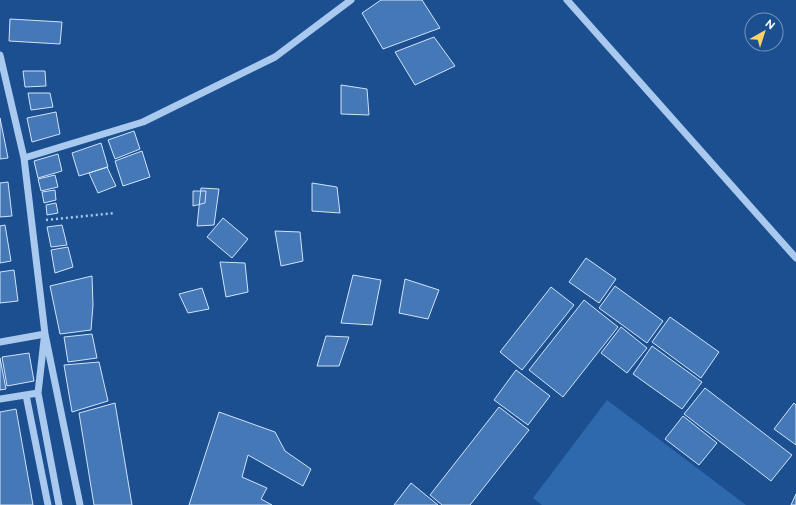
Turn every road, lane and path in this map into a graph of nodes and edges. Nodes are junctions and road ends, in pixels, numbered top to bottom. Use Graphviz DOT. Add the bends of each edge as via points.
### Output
graph roads {
  1 [pos="351,0"];
  2 [pos="567,0"];
  3 [pos="0,55"];
  4 [pos="24,158"];
  5 [pos="114,213"];
  6 [pos="32,222"];
  7 [pos="796,258"];
  8 [pos="45,334"];
  9 [pos="0,342"];
  10 [pos="38,393"];
  11 [pos="26,395"];
  12 [pos="0,399"];
  13 [pos="48,505"];
  14 [pos="59,505"];
  15 [pos="80,505"];
  1 -- 4 [label="street" via="275,57 143,122"];
  2 -- 7 [label="street"];
  3 -- 4 [label="street"];
  4 -- 6 [label="street"];
  5 -- 6 [label="path"];
  6 -- 8 [label="street"];
  8 -- 9 [label="street"];
  8 -- 10 [label="street"];
  8 -- 15 [label="street"];
  10 -- 11 [label="street"];
  10 -- 14 [label="street"];
  11 -- 12 [label="street"];
  11 -- 13 [label="street"];
}
